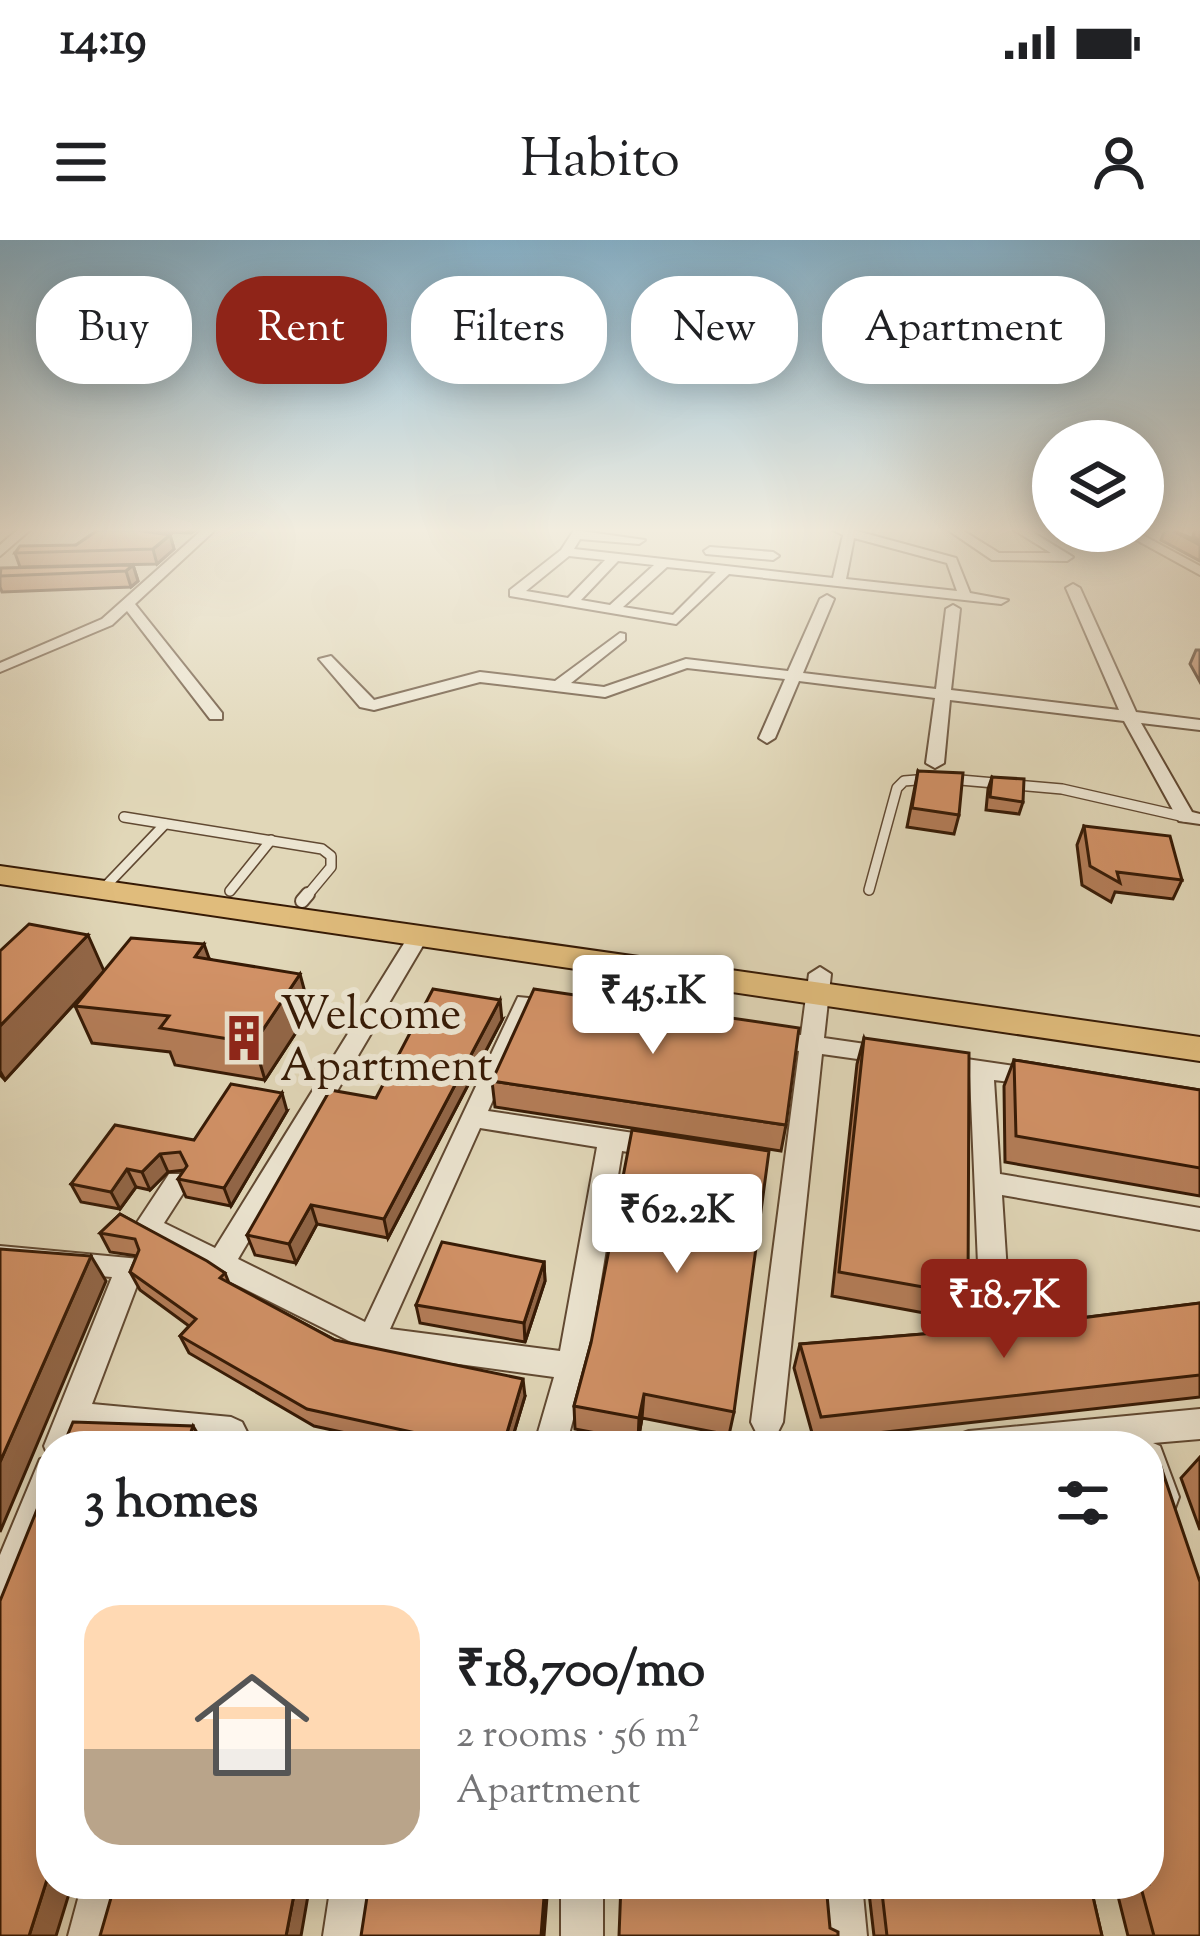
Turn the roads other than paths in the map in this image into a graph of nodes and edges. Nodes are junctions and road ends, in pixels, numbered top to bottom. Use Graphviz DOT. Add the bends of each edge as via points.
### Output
graph roads {
  1 [pos="122,609"];
  2 [pos="132,609"];
  3 [pos="607,609"];
  4 [pos="687,609"];
  5 [pos="822,609"];
  6 [pos="953,609"];
  7 [pos="1078,609"];
  8 [pos="612,610"];
  9 [pos="620,638"];
  10 [pos="0,647"];
  11 [pos="47,649"];
  12 [pos="326,659"];
  13 [pos="0,668"];
  14 [pos="794,676"];
  15 [pos="557,687"];
  16 [pos="943,695"];
  17 [pos="216,716"];
  18 [pos="1131,719"];
  19 [pos="1200,725"];
  20 [pos="767,738"];
  21 [pos="935,763"];
  22 [pos="124,818"];
  23 [pos="1192,818"];
  24 [pos="164,824"];
  25 [pos="271,840"];
  26 [pos="0,858"];
  27 [pos="0,875"];
  28 [pos="109,882"];
  29 [pos="869,890"];
  30 [pos="230,891"];
  31 [pos="302,901"];
  32 [pos="418,937"];
  33 [pos="818,985"];
  34 [pos="597,1012"];
  35 [pos="1200,1028"];
  36 [pos="739,1033"];
  37 [pos="809,1044"];
  38 [pos="1200,1049"];
  39 [pos="982,1070"];
  40 [pos="1070,1082"];
  41 [pos="472,1118"];
  42 [pos="611,1139"];
  43 [pos="679,1150"];
  44 [pos="178,1181"];
  45 [pos="986,1182"];
  46 [pos="1200,1219"];
  47 [pos="0,1257"];
  48 [pos="221,1263"];
  49 [pos="996,1334"];
  50 [pos="371,1339"];
  51 [pos="818,1346"];
  52 [pos="773,1348"];
  53 [pos="572,1366"];
  54 [pos="767,1422"];
  55 [pos="1200,1424"];
  56 [pos="66,1431"];
  57 [pos="554,1431"];
  58 [pos="1164,1437"];
  59 [pos="1164,1500"];
  60 [pos="36,1508"];
  61 [pos="1171,1519"];
  62 [pos="0,1598"];
  63 [pos="99,1899"];
  64 [pos="350,1899"];
  65 [pos="582,1899"];
  66 [pos="842,1899"];
  67 [pos="88,1936"];
  68 [pos="344,1936"];
  69 [pos="582,1936"];
  70 [pos="846,1936"];
  1 -- 11 [label="street"];
  2 -- 17 [label="street"];
  3 -- 8 [label="street"];
  4 -- 8 [label="street" via="676,620"];
  5 -- 14 [label="street"];
  6 -- 16 [label="street"];
  7 -- 18 [label="street"];
  9 -- 15 [label="street"];
  10 -- 11 [label="street"];
  11 -- 13 [label="street"];
  12 -- 15 [label="street" via="374,705 479,677"];
  14 -- 15 [label="street" via="680,663 605,692"];
  14 -- 16 [label="street"];
  14 -- 20 [label="street"];
  16 -- 18 [label="street"];
  16 -- 21 [label="street"];
  18 -- 19 [label="street"];
  18 -- 23 [label="street"];
  22 -- 24 [label="lane"];
  23 -- 29 [label="lane" via="1044,787 904,781"];
  24 -- 25 [label="lane"];
  24 -- 28 [label="lane"];
  25 -- 30 [label="lane"];
  25 -- 31 [label="lane" via="331,856"];
  26 -- 28 [label="main road"];
  27 -- 28 [label="main road"];
  28 -- 30 [label="main road"];
  28 -- 32 [label="main road"];
  30 -- 31 [label="main road"];
  31 -- 33 [label="main road"];
  32 -- 33 [label="main road"];
  32 -- 48 [label="street"];
  33 -- 35 [label="main road"];
  33 -- 37 [label="street"];
  33 -- 38 [label="main road"];
  34 -- 41 [label="street" via="526,1002"];
  36 -- 37 [label="street"];
  37 -- 39 [label="street"];
  37 -- 52 [label="street" via="782,1166"];
  39 -- 40 [label="street"];
  39 -- 45 [label="street"];
  41 -- 42 [label="street"];
  41 -- 50 [label="street"];
  42 -- 43 [label="street"];
  42 -- 53 [label="street"];
  44 -- 48 [label="street" via="146,1227"];
  45 -- 46 [label="street"];
  45 -- 49 [label="street"];
  47 -- 56 [label="street" via="130,1267"];
  48 -- 50 [label="street"];
  50 -- 53 [label="street"];
  51 -- 52 [label="street"];
  52 -- 54 [label="street"];
  53 -- 57 [label="street"];
  55 -- 58 [label="street"];
  59 -- 61 [label="street"];
  60 -- 62 [label="street"];
  63 -- 67 [label="street"];
  64 -- 68 [label="street"];
  65 -- 69 [label="street"];
  66 -- 70 [label="street"];
}
